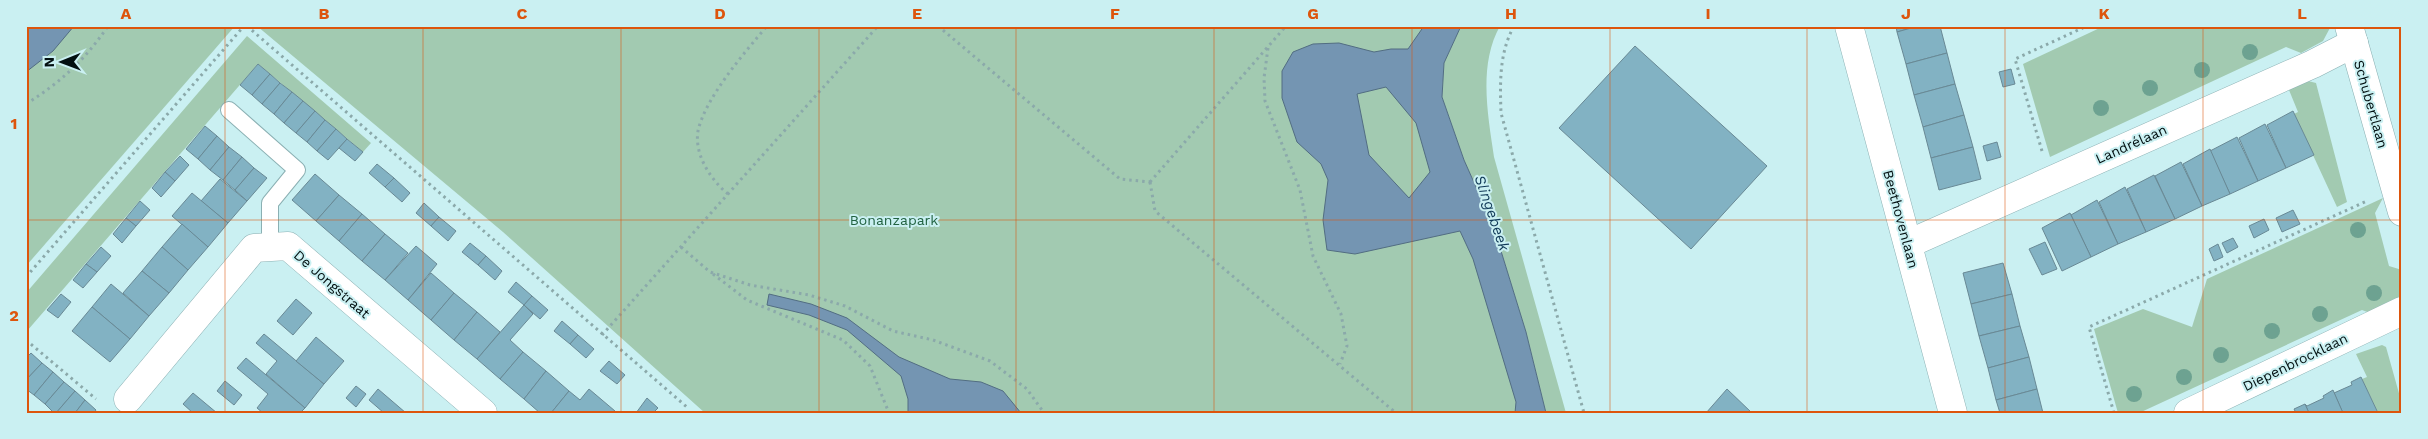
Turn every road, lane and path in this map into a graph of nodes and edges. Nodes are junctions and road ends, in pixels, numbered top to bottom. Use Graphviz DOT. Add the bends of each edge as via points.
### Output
graph roads {
  1 [pos="108,26"];
  2 [pos="245,26"];
  3 [pos="768,26"];
  4 [pos="878,26"];
  5 [pos="938,26"];
  6 [pos="1286,26"];
  7 [pos="1514,26"];
  8 [pos="1849,26"];
  9 [pos="2087,26"];
  10 [pos="2351,34"];
  11 [pos="1268,48"];
  12 [pos="26,104"];
  13 [pos="229,110"];
  14 [pos="2050,180"];
  15 [pos="1150,182"];
  16 [pos="728,194"];
  17 [pos="2399,200"];
  18 [pos="1908,244"];
  19 [pos="270,247"];
  20 [pos="681,247"];
  21 [pos="710,272"];
  22 [pos="26,277"];
  23 [pos="2402,311"];
  24 [pos="602,335"];
  25 [pos="26,340"];
  26 [pos="1340,364"];
  27 [pos="128,399"];
  28 [pos="98,401"];
  29 [pos="688,408"];
  30 [pos="484,413"];
  31 [pos="889,413"];
  32 [pos="1044,413"];
  33 [pos="1396,413"];
  34 [pos="1584,413"];
  35 [pos="1952,413"];
  36 [pos="2114,413"];
  37 [pos="2188,413"];
  1 -- 12 [label="path" via="89,54 48,90"];
  2 -- 22 [label="path"];
  2 -- 24 [label="path"];
  3 -- 16 [label="path" via="716,92 698,132 698,148 704,164 716,184"];
  4 -- 16 [label="path"];
  5 -- 15 [label="path" via="1120,179"];
  6 -- 11 [label="path"];
  7 -- 34 [label="path" via="1507,38 1500,76 1501,112"];
  8 -- 18 [label="street, Beethovenlaan"];
  9 -- 14 [label="path" via="2016,59"];
  10 -- 14 [label="street, Landrélaan" via="2312,64"];
  10 -- 17 [label="street, Schubertlaan"];
  11 -- 15 [label="path"];
  11 -- 26 [label="path" via="1265,101 1300,190 1313,256 1341,314 1347,346"];
  13 -- 19 [label="lane" via="297,170 270,203"];
  14 -- 18 [label="street, Landrélaan"];
  15 -- 26 [label="path" via="1155,211"];
  16 -- 20 [label="path"];
  17 -- 36 [label="path" via="2089,327"];
  18 -- 35 [label="street, Beethovenlaan"];
  19 -- 27 [label="street, De Jongstraat" via="254,248"];
  19 -- 30 [label="street, De Jongstraat" via="288,246"];
  20 -- 21 [label="path"];
  20 -- 24 [label="path"];
  21 -- 31 [label="path" via="747,300 843,340 870,366"];
  21 -- 32 [label="path" via="750,285 836,303 893,331 933,340 990,361 1027,389"];
  23 -- 37 [label="street, Diepenbrocklaan"];
  24 -- 29 [label="path"];
  25 -- 28 [label="path"];
  26 -- 33 [label="path"];
}
